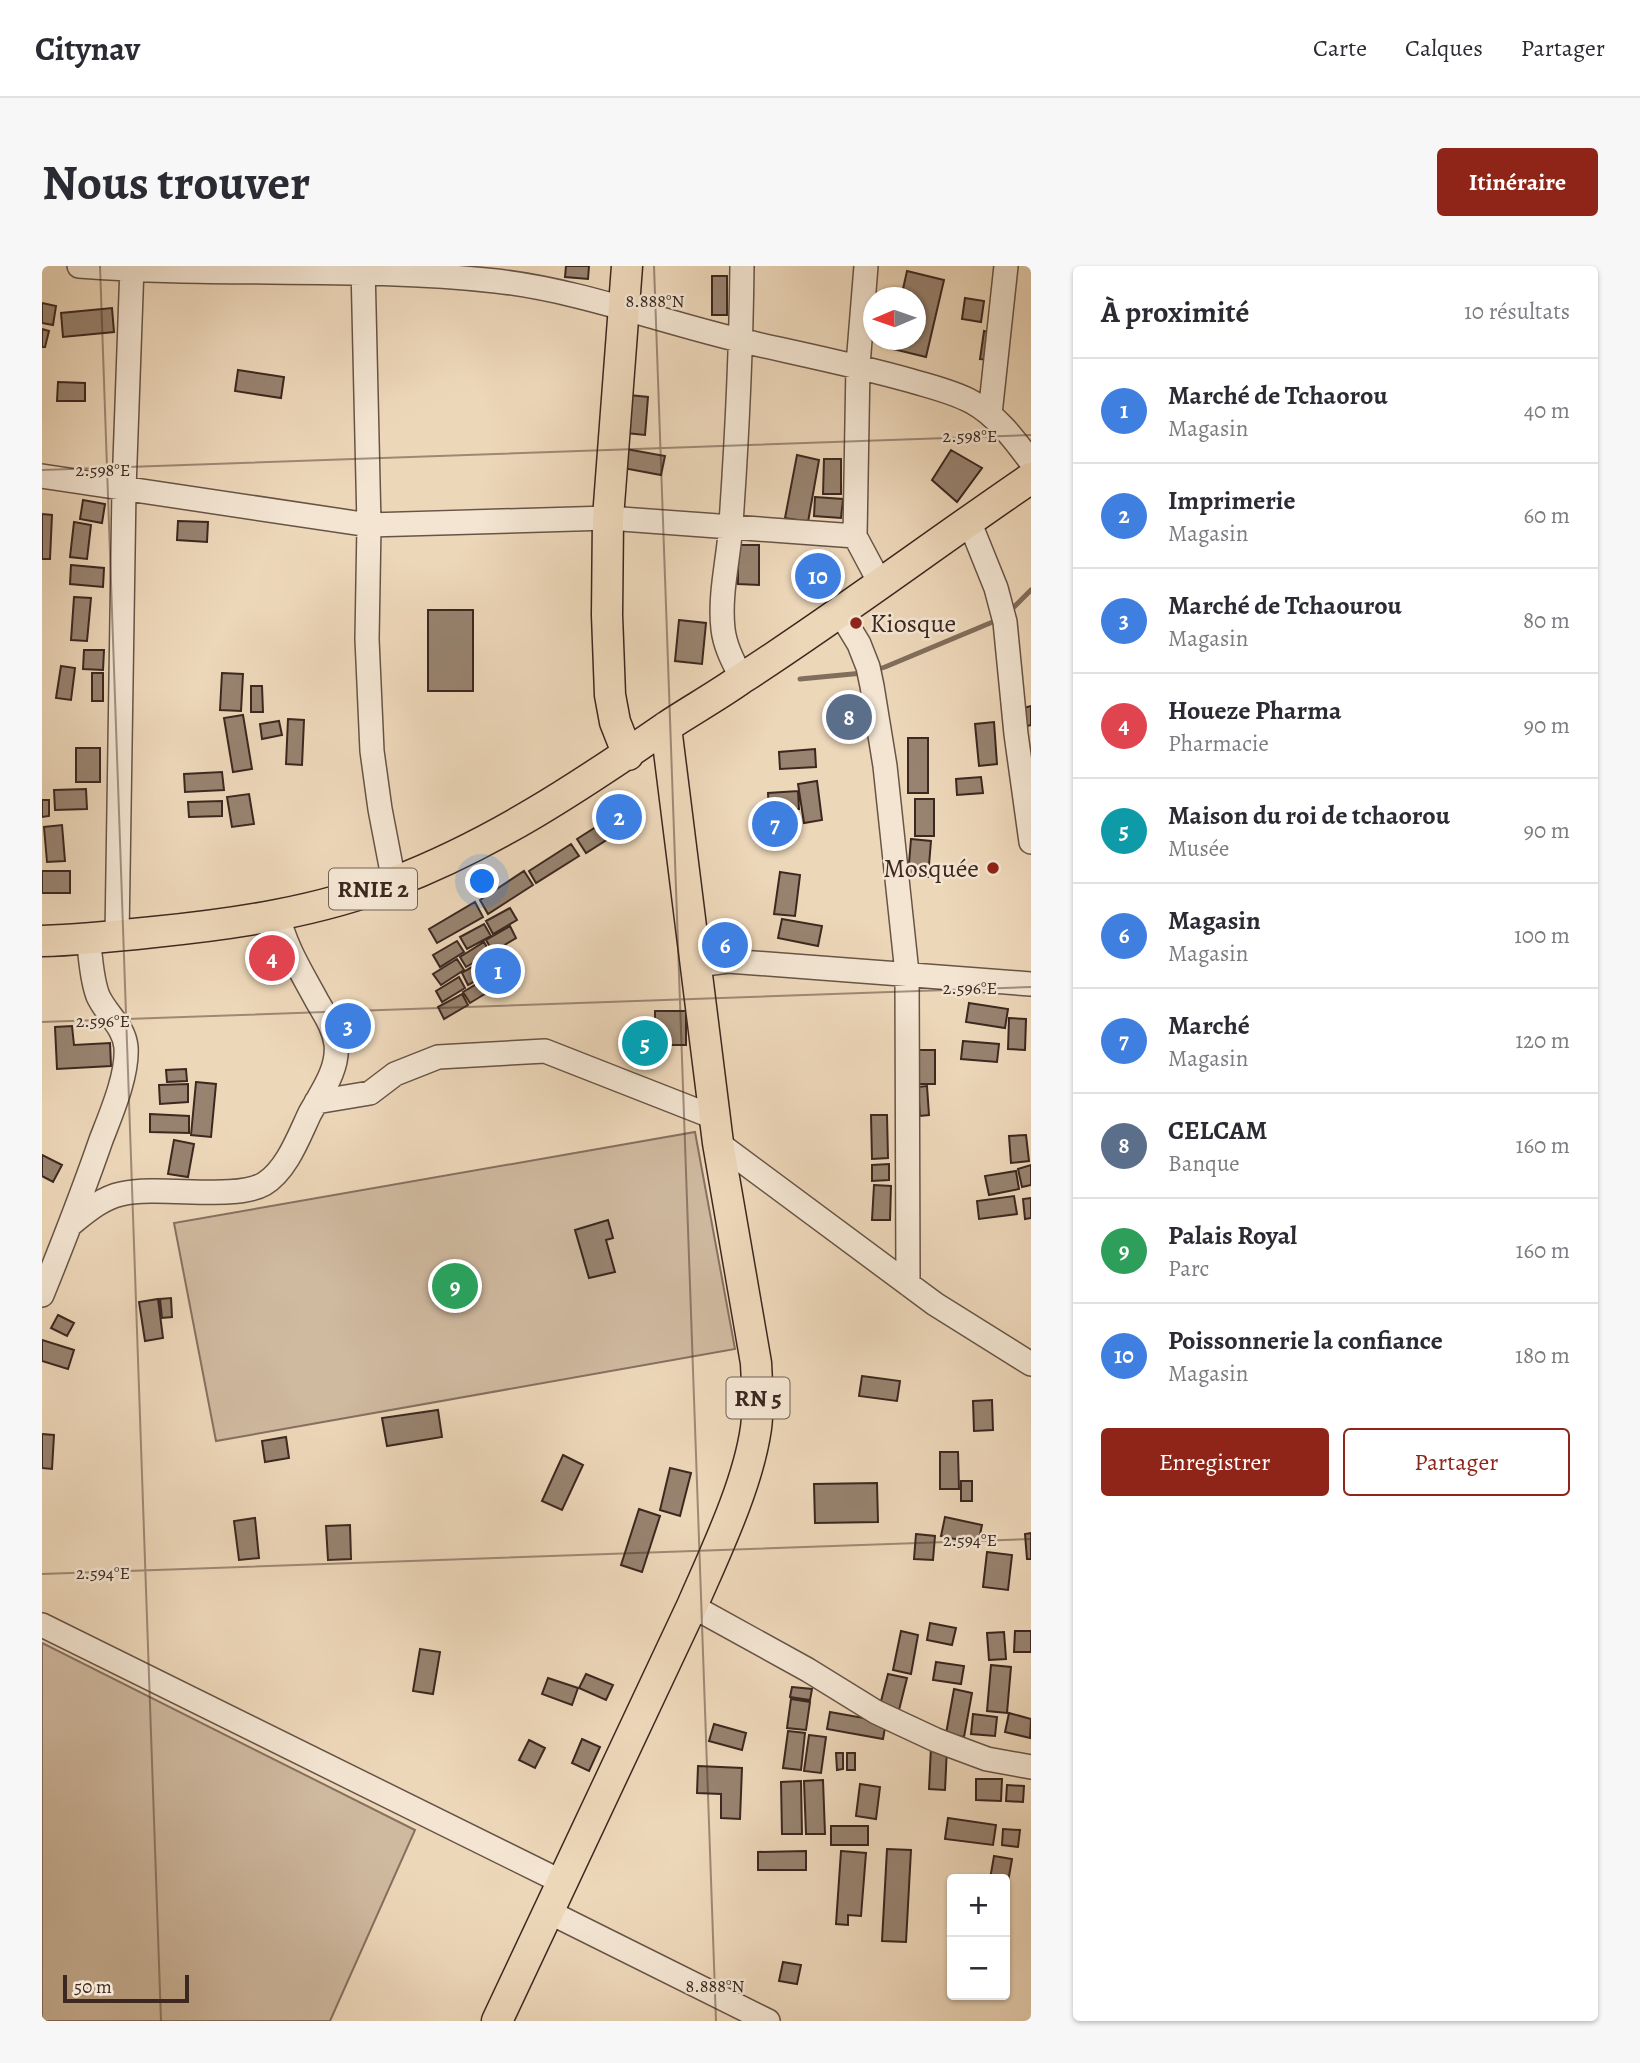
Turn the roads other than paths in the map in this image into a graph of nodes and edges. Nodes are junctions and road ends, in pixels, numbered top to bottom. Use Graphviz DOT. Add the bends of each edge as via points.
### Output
graph roads {
  1 [pos="79,266"];
  2 [pos="627,266"];
  3 [pos="742,266"];
  4 [pos="866,266"];
  5 [pos="1006,266"];
  6 [pos="132,268"];
  7 [pos="363,270"];
  8 [pos="624,310"];
  9 [pos="741,341"];
  10 [pos="858,365"];
  11 [pos="990,414"];
  12 [pos="1031,462"];
  13 [pos="42,476"];
  14 [pos="1031,478"];
  15 [pos="124,489"];
  16 [pos="608,518"];
  17 [pos="969,521"];
  18 [pos="369,524"];
  19 [pos="731,526"];
  20 [pos="855,536"];
  21 [pos="880,583"];
  22 [pos="839,611"];
  23 [pos="742,679"];
  24 [pos="666,727"];
  25 [pos="628,755"];
  26 [pos="1031,842"];
  27 [pos="394,882"];
  28 [pos="278,914"];
  29 [pos="102,937"];
  30 [pos="42,941"];
  31 [pos="697,965"];
  32 [pos="907,973"];
  33 [pos="1031,984"];
  34 [pos="316,1102"];
  35 [pos="717,1130"];
  36 [pos="71,1224"];
  37 [pos="908,1284"];
  38 [pos="42,1295"];
  39 [pos="1031,1364"];
  40 [pos="692,1606"];
  41 [pos="42,1625"];
  42 [pos="1031,1767"];
  43 [pos="562,1882"];
  44 [pos="547,1911"];
  45 [pos="497,2021"];
  46 [pos="768,2021"];
  1 -- 6 [label="street"];
  2 -- 8 [label="main road"];
  3 -- 9 [label="street"];
  4 -- 10 [label="street"];
  5 -- 11 [label="street"];
  6 -- 7 [label="street"];
  6 -- 15 [label="street"];
  7 -- 8 [label="street" via="496,281 556,291"];
  7 -- 18 [label="street"];
  8 -- 9 [label="street"];
  8 -- 16 [label="main road"];
  9 -- 10 [label="street"];
  9 -- 19 [label="street"];
  10 -- 11 [label="street" via="957,395"];
  10 -- 20 [label="street"];
  11 -- 12 [label="street"];
  13 -- 15 [label="street"];
  14 -- 17 [label="main road, RNIE 2"];
  15 -- 18 [label="street"];
  15 -- 29 [label="street"];
  16 -- 18 [label="street"];
  16 -- 19 [label="street"];
  16 -- 25 [label="main road" via="610,695"];
  17 -- 21 [label="main road, RNIE 2"];
  17 -- 26 [label="street" via="1005,622"];
  18 -- 27 [label="street" via="367,639 372,751"];
  19 -- 20 [label="street"];
  19 -- 23 [label="street" via="723,633"];
  20 -- 21 [label="street"];
  21 -- 22 [label="main road, RNIE 2"];
  22 -- 23 [label="main road, RNIE 2"];
  22 -- 32 [label="street" via="859,644 872,686"];
  23 -- 24 [label="main road, RNIE 2"];
  24 -- 25 [label="main road, RNIE 2"];
  24 -- 31 [label="main road, RN 5"];
  25 -- 27 [label="main road, RNIE 2" via="516,825"];
  27 -- 28 [label="main road, RNIE 2"];
  28 -- 29 [label="main road, RNIE 2"];
  28 -- 34 [label="street" via="286,941 334,1031 333,1069"];
  29 -- 30 [label="main road, RNIE 2"];
  29 -- 36 [label="street" via="95,986 123,1034 125,1065"];
  31 -- 32 [label="street" via="728,961"];
  31 -- 35 [label="main road, RN 5"];
  32 -- 33 [label="street"];
  32 -- 37 [label="street"];
  34 -- 35 [label="street" via="370,1093 395,1074 438,1057 545,1051"];
  34 -- 36 [label="street" via="290,1154 264,1184 230,1191 120,1194 98,1203"];
  35 -- 37 [label="street"];
  35 -- 40 [label="main road, RN 5" via="758,1397 756,1429 736,1497"];
  36 -- 38 [label="street"];
  37 -- 39 [label="street"];
  40 -- 42 [label="street" via="876,1712 987,1759"];
  40 -- 43 [label="main road, RN 5"];
  41 -- 43 [label="street"];
  43 -- 44 [label="main road, RN 5"];
  44 -- 45 [label="main road, RN 5"];
  44 -- 46 [label="street"];
}
